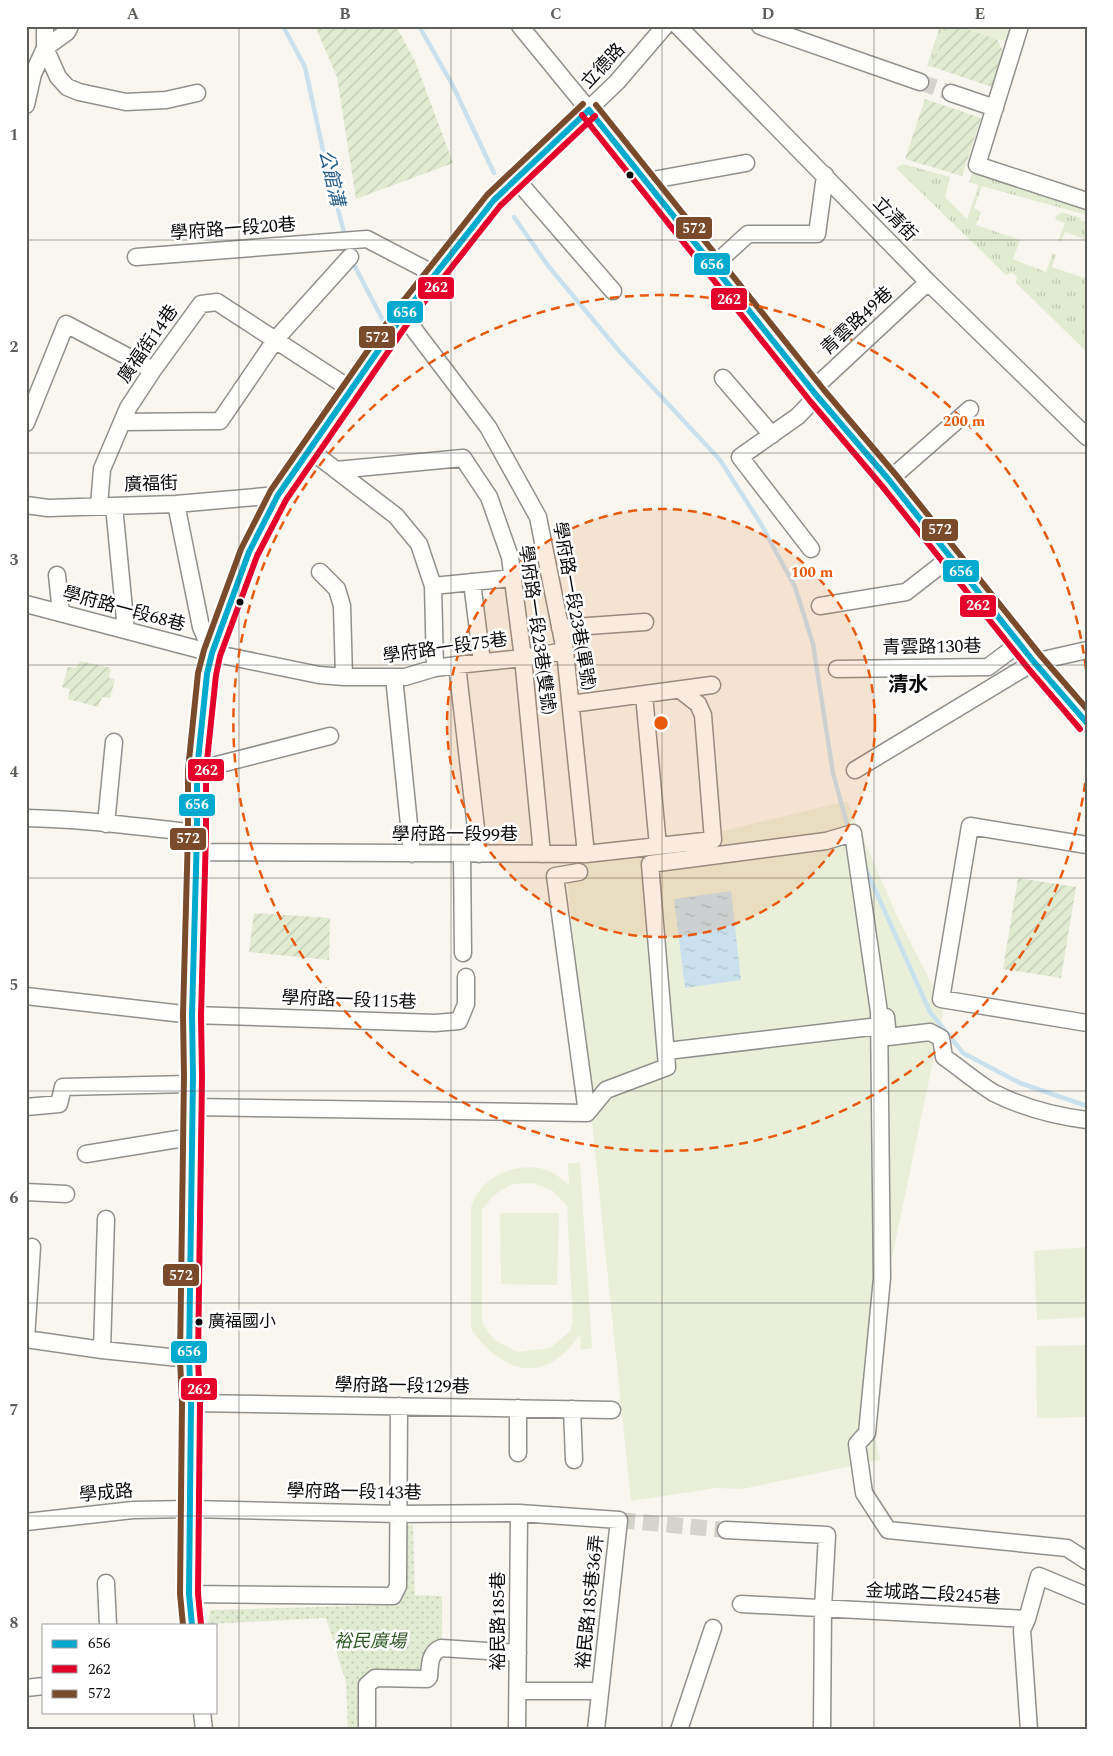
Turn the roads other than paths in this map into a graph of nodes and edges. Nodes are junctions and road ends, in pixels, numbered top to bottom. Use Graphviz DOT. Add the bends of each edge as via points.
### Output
graph roads {
  1 [pos="45,26"];
  2 [pos="70,26"];
  3 [pos="520,26"];
  4 [pos="665,26"];
  5 [pos="678,26"];
  6 [pos="760,26"];
  7 [pos="1020,26"];
  8 [pos="45,48"];
  9 [pos="30,78"];
  10 [pos="920,82"];
  11 [pos="197,93"];
  12 [pos="951,93"];
  13 [pos="26,105"];
  14 [pos="995,108"];
  15 [pos="589,110"];
  16 [pos="746,163"];
  17 [pos="825,175"];
  18 [pos="516,178"];
  19 [pos="647,181"];
  20 [pos="1087,201"];
  21 [pos="136,257"];
  22 [pos="350,258"];
  23 [pos="713,266"];
  24 [pos="436,275"];
  25 [pos="928,282"];
  26 [pos="613,291"];
  27 [pos="403,315"];
  28 [pos="276,339"];
  29 [pos="153,370"];
  30 [pos="723,378"];
  31 [pos="352,390"];
  32 [pos="814,393"];
  33 [pos="970,409"];
  34 [pos="122,422"];
  35 [pos="26,423"];
  36 [pos="772,435"];
  37 [pos="1087,437"];
  38 [pos="310,450"];
  39 [pos="336,470"];
  40 [pos="889,480"];
  41 [pos="278,495"];
  42 [pos="176,504"];
  43 [pos="26,505"];
  44 [pos="106,506"];
  45 [pos="811,549"];
  46 [pos="950,557"];
  47 [pos="320,572"];
  48 [pos="57,576"];
  49 [pos="513,578"];
  50 [pos="472,582"];
  51 [pos="433,586"];
  52 [pos="26,604"];
  53 [pos="820,606"];
  54 [pos="61,613"];
  55 [pos="645,622"];
  56 [pos="560,628"];
  57 [pos="126,630"];
  58 [pos="1020,643"];
  59 [pos="1087,650"];
  60 [pos="565,651"];
  61 [pos="212,653"];
  62 [pos="523,658"];
  63 [pos="482,662"];
  64 [pos="1034,662"];
  65 [pos="457,665"];
  66 [pos="435,668"];
  67 [pos="838,669"];
  68 [pos="394,677"];
  69 [pos="344,678"];
  70 [pos="712,685"];
  71 [pos="680,690"];
  72 [pos="644,695"];
  73 [pos="571,704"];
  74 [pos="1087,723"];
  75 [pos="330,736"];
  76 [pos="114,742"];
  77 [pos="196,770"];
  78 [pos="855,770"];
  79 [pos="26,818"];
  80 [pos="106,824"];
  81 [pos="197,833"];
  82 [pos="1087,845"];
  83 [pos="658,846"];
  84 [pos="197,852"];
  85 [pos="412,854"];
  86 [pos="462,854"];
  87 [pos="479,854"];
  88 [pos="542,854"];
  89 [pos="586,854"];
  90 [pos="579,872"];
  91 [pos="463,953"];
  92 [pos="466,977"];
  93 [pos="884,994"];
  94 [pos="26,996"];
  95 [pos="192,1016"];
  96 [pos="1087,1023"];
  97 [pos="879,1026"];
  98 [pos="666,1051"];
  99 [pos="189,1084"];
  100 [pos="26,1107"];
  101 [pos="192,1107"];
  102 [pos="587,1113"];
  103 [pos="1087,1120"];
  104 [pos="192,1140"];
  105 [pos="86,1154"];
  106 [pos="26,1192"];
  107 [pos="66,1194"];
  108 [pos="106,1219"];
  109 [pos="32,1247"];
  110 [pos="26,1339"];
  111 [pos="102,1350"];
  112 [pos="189,1359"];
  113 [pos="191,1403"];
  114 [pos="398,1406"];
  115 [pos="518,1408"];
  116 [pos="572,1409"];
  117 [pos="612,1410"];
  118 [pos="518,1454"];
  119 [pos="574,1460"];
  120 [pos="189,1509"];
  121 [pos="519,1512"];
  122 [pos="398,1514"];
  123 [pos="26,1522"];
  124 [pos="726,1530"];
  125 [pos="1087,1561"];
  126 [pos="106,1583"];
  127 [pos="189,1594"];
  128 [pos="1087,1596"];
  129 [pos="741,1604"];
  130 [pos="823,1608"];
  131 [pos="1027,1619"];
  132 [pos="108,1624"];
  133 [pos="192,1624"];
  134 [pos="712,1628"];
  135 [pos="518,1653"];
  136 [pos="42,1686"];
  137 [pos="26,1688"];
  138 [pos="518,1690"];
  139 [pos="600,1691"];
  140 [pos="202,1714"];
  141 [pos="204,1730"];
  142 [pos="367,1730"];
  143 [pos="517,1730"];
  144 [pos="596,1730"];
  145 [pos="679,1730"];
  146 [pos="822,1730"];
  147 [pos="1029,1730"];
  1 -- 8 [label="street"];
  2 -- 8 [label="street" via="67,32"];
  3 -- 15 [label="street"];
  4 -- 15 [label="street, 立德路"];
  5 -- 17 [label="street, 立清街"];
  6 -- 10 [label="street"];
  7 -- 14 [label="street"];
  8 -- 9 [label="street"];
  8 -- 11 [label="street" via="58,77 67,87 80,92 126,102 166,100"];
  9 -- 13 [label="street"];
  12 -- 14 [label="street"];
  14 -- 20 [label="street" via="977,165"];
  15 -- 18 [label="street, 立德路"];
  15 -- 19 [label="street"];
  16 -- 19 [label="street"];
  17 -- 23 [label="street" via="817,234 748,234"];
  17 -- 25 [label="street, 立清街"];
  18 -- 24 [label="street, 立德路" via="494,200"];
  18 -- 26 [label="street"];
  19 -- 23 [label="street"];
  21 -- 24 [label="street, 學府路一段20巷" via="367,239"];
  22 -- 28 [label="street"];
  23 -- 32 [label="street"];
  24 -- 27 [label="street, 立德路"];
  25 -- 32 [label="street, 青雲路49巷"];
  25 -- 37 [label="street, 立清街"];
  27 -- 31 [label="street, 立德路"];
  27 -- 56 [label="street, 學府路一段23巷(單號)" via="488,427 538,517"];
  28 -- 29 [label="street, 廣福街14巷" via="217,302 201,304"];
  28 -- 31 [label="street"];
  28 -- 34 [label="street" via="220,420"];
  29 -- 34 [label="street, 廣福街14巷"];
  29 -- 35 [label="street" via="66,324"];
  30 -- 36 [label="street"];
  31 -- 38 [label="street, 立德路"];
  32 -- 36 [label="street, 青雲路49巷" via="798,416"];
  32 -- 40 [label="street"];
  33 -- 40 [label="street"];
  34 -- 44 [label="street, 廣福街14巷" via="102,469"];
  36 -- 45 [label="street, 青雲路49巷" via="740,457"];
  38 -- 39 [label="street"];
  38 -- 41 [label="street, 立德路"];
  39 -- 49 [label="street, 學府路一段23巷(雙號)" via="463,458 489,497 510,557"];
  39 -- 51 [label="street" via="396,516 419,544"];
  40 -- 46 [label="street"];
  41 -- 42 [label="street, 廣福街"];
  41 -- 61 [label="street, 立德路" via="249,552"];
  42 -- 44 [label="street, 廣福街"];
  42 -- 61 [label="street" via="201,627"];
  43 -- 44 [label="street, 廣福街" via="48,508"];
  44 -- 57 [label="street, 廣福街14巷"];
  46 -- 53 [label="street" via="906,592"];
  46 -- 58 [label="street"];
  47 -- 69 [label="street" via="337,588 342,606"];
  48 -- 54 [label="street"];
  49 -- 50 [label="street"];
  49 -- 62 [label="street, 學府路一段23巷(雙號)"];
  50 -- 51 [label="street"];
  50 -- 63 [label="street"];
  51 -- 66 [label="street"];
  52 -- 54 [label="street, 學府路一段68巷"];
  54 -- 57 [label="street, 學府路一段68巷"];
  55 -- 56 [label="street"];
  56 -- 60 [label="street, 學府路一段23巷(單號)"];
  57 -- 61 [label="street, 學府路一段68巷"];
  58 -- 64 [label="street"];
  58 -- 67 [label="street, 青雲路130巷" via="988,667"];
  59 -- 64 [label="street"];
  60 -- 62 [label="street, 學府路一段75巷"];
  60 -- 73 [label="street, 學府路一段23巷(單號)"];
  61 -- 69 [label="street, 學府路一段75巷"];
  61 -- 77 [label="street, 立德路"];
  62 -- 63 [label="street, 學府路一段75巷"];
  62 -- 88 [label="street, 學府路一段23巷(雙號)"];
  63 -- 65 [label="street, 學府路一段75巷"];
  64 -- 74 [label="street"];
  64 -- 78 [label="street"];
  65 -- 66 [label="street, 學府路一段75巷"];
  65 -- 87 [label="street"];
  66 -- 68 [label="street, 學府路一段75巷"];
  68 -- 69 [label="street, 學府路一段75巷"];
  68 -- 85 [label="street"];
  70 -- 71 [label="street"];
  71 -- 72 [label="street"];
  71 -- 83 [label="street, 學府路一段99巷" via="698,704 703,715 713,840"];
  72 -- 73 [label="street"];
  72 -- 83 [label="street"];
  73 -- 89 [label="street, 學府路一段23巷(單號)"];
  75 -- 77 [label="street"];
  76 -- 80 [label="street"];
  77 -- 81 [label="street, 立德路"];
  79 -- 80 [label="street"];
  80 -- 81 [label="street"];
  81 -- 84 [label="street, 立德路"];
  82 -- 96 [label="street" via="970,826 941,999"];
  83 -- 89 [label="street, 學府路一段99巷"];
  84 -- 85 [label="street, 學府路一段99巷"];
  84 -- 95 [label="street, 立德路"];
  85 -- 86 [label="street, 學府路一段99巷"];
  86 -- 87 [label="street, 學府路一段99巷"];
  86 -- 91 [label="street"];
  87 -- 88 [label="street, 學府路一段99巷"];
  88 -- 89 [label="street, 學府路一段99巷"];
  90 -- 102 [label="street" via="555,876"];
  92 -- 95 [label="street, 學府路一段115巷" via="466,1004 459,1021"];
  93 -- 103 [label="street" via="888,1037 937,1034 941,1038 944,1057 993,1092 1054,1116"];
  94 -- 95 [label="street"];
  95 -- 101 [label="street, 立德路"];
  97 -- 98 [label="street"];
  97 -- 98 [label="street" via="853,833 826,841 650,864"];
  97 -- 125 [label="street" via="882,1278 867,1433 857,1444 864,1493 888,1530 1067,1548"];
  98 -- 102 [label="street" via="667,1067 606,1090"];
  99 -- 100 [label="street" via="64,1087 59,1104"];
  101 -- 102 [label="street"];
  101 -- 104 [label="street, 立德路"];
  104 -- 105 [label="street" via="178,1139"];
  104 -- 112 [label="street, 立德路"];
  106 -- 107 [label="street"];
  108 -- 111 [label="street"];
  109 -- 110 [label="street"];
  110 -- 111 [label="street"];
  111 -- 112 [label="street"];
  112 -- 113 [label="street, 立德路"];
  113 -- 114 [label="street, 學府路一段129巷"];
  113 -- 120 [label="street, 立德路"];
  114 -- 115 [label="street, 學府路一段129巷"];
  114 -- 122 [label="street"];
  115 -- 116 [label="street, 學府路一段129巷"];
  115 -- 118 [label="street"];
  116 -- 117 [label="street, 學府路一段129巷"];
  116 -- 119 [label="street"];
  120 -- 122 [label="street, 學府路一段143巷"];
  120 -- 123 [label="street, 學成路" via="133,1510"];
  120 -- 127 [label="street, 立德路"];
  121 -- 122 [label="street, 學府路一段143巷"];
  121 -- 135 [label="street, 裕民路185巷"];
  121 -- 139 [label="street, 裕民路185巷36弄" via="619,1520"];
  122 -- 127 [label="street" via="398,1586 393,1596"];
  124 -- 130 [label="street" via="827,1535"];
  126 -- 132 [label="street"];
  127 -- 133 [label="street, 立德路"];
  128 -- 131 [label="street" via="1039,1576"];
  129 -- 130 [label="street, 金城路二段245巷"];
  130 -- 131 [label="street, 金城路二段245巷"];
  130 -- 146 [label="street"];
  131 -- 147 [label="street" via="1022,1630"];
  134 -- 145 [label="street"];
  135 -- 138 [label="street, 裕民路185巷"];
  135 -- 142 [label="street" via="441,1648 432,1655 427,1679 375,1678 367,1685"];
  136 -- 137 [label="street"];
  138 -- 139 [label="street"];
  138 -- 143 [label="street, 裕民路185巷"];
  139 -- 144 [label="street, 裕民路185巷36弄"];
  140 -- 141 [label="street"];
}
